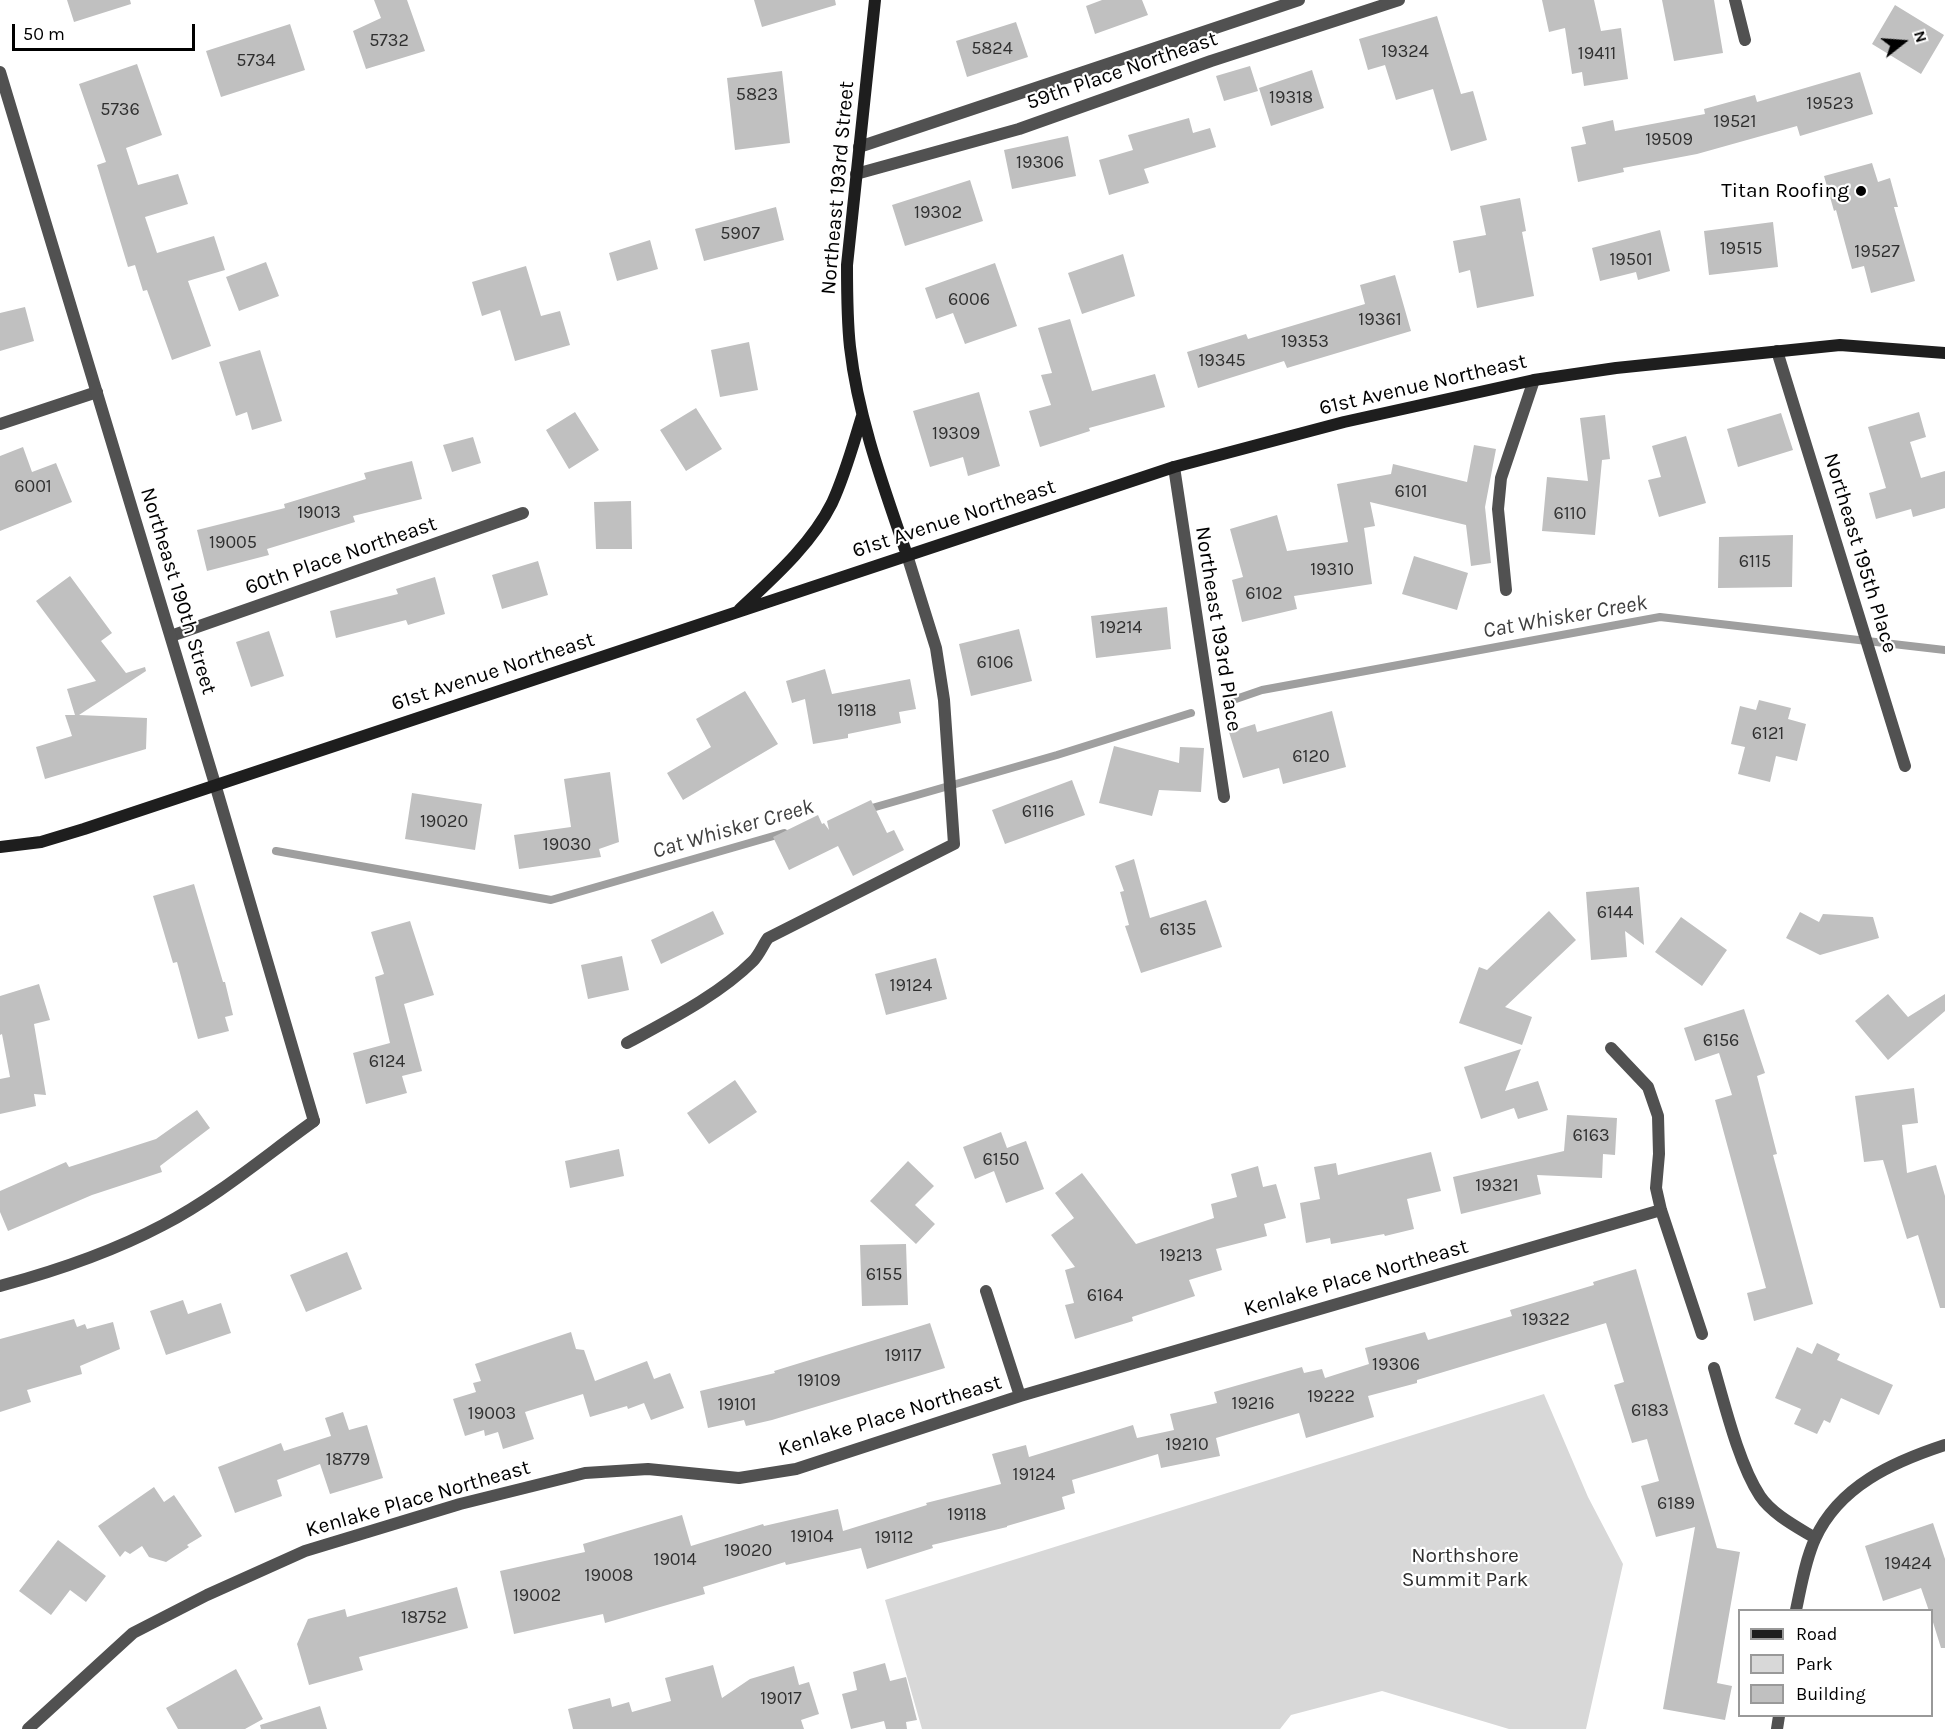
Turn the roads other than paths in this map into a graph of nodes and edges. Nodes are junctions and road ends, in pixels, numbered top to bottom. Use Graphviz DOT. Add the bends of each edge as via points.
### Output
graph roads {
  1 [pos="875,0"];
  2 [pos="1299,0"];
  3 [pos="1399,0"];
  4 [pos="1735,0"];
  5 [pos="1745,40"];
  6 [pos="1,81"];
  7 [pos="860,147"];
  8 [pos="856,174"];
  9 [pos="1777,351"];
  10 [pos="1945,354"];
  11 [pos="1534,380"];
  12 [pos="97,392"];
  13 [pos="863,415"];
  14 [pos="0,424"];
  15 [pos="1174,467"];
  16 [pos="523,513"];
  17 [pos="907,555"];
  18 [pos="1506,590"];
  19 [pos="735,613"];
  20 [pos="171,636"];
  21 [pos="1905,766"];
  22 [pos="216,784"];
  23 [pos="1224,797"];
  24 [pos="0,848"];
  25 [pos="627,1043"];
  26 [pos="1611,1048"];
  27 [pos="1661,1210"];
  28 [pos="0,1286"];
  29 [pos="986,1291"];
  30 [pos="1702,1334"];
  31 [pos="1714,1368"];
  32 [pos="1020,1396"];
  33 [pos="1945,1445"];
  34 [pos="1815,1538"];
  35 [pos="1797,1609"];
  36 [pos="28,1729"];
  1 -- 7 [label="main road, Northeast 193rd Street"];
  2 -- 7 [label="street, 59th Place Northeast"];
  3 -- 8 [label="street, 59th Place Northeast" via="1250,47 1019,129"];
  4 -- 5 [label="street"];
  6 -- 12 [label="street, Northeast 190th Street"];
  7 -- 8 [label="main road, Northeast 193rd Street"];
  8 -- 13 [label="main road, Northeast 193rd Street" via="847,307 850,348"];
  9 -- 10 [label="main road, 61st Avenue Northeast" via="1840,345"];
  9 -- 11 [label="main road, 61st Avenue Northeast"];
  9 -- 21 [label="street, Northeast 195th Place"];
  11 -- 15 [label="main road, 61st Avenue Northeast" via="1344,422"];
  11 -- 18 [label="street" via="1501,478 1497,509"];
  12 -- 14 [label="street"];
  12 -- 20 [label="street, Northeast 190th Street"];
  13 -- 17 [label="main road, Northeast 193rd Street"];
  13 -- 19 [label="main road" via="831,504 814,531 780,571"];
  15 -- 17 [label="main road, 61st Avenue Northeast"];
  15 -- 23 [label="street, Northeast 193rd Place"];
  16 -- 20 [label="street, 60th Place Northeast"];
  17 -- 19 [label="main road, 61st Avenue Northeast"];
  17 -- 25 [label="street" via="936,648 944,700 954,844 768,938 754,960 722,986"];
  19 -- 22 [label="main road, 61st Avenue Northeast"];
  20 -- 22 [label="street, Northeast 190th Street"];
  22 -- 24 [label="main road, 61st Avenue Northeast" via="41,842"];
  22 -- 28 [label="street, Northeast 190th Street" via="314,1121 164,1225 120,1246"];
  26 -- 27 [label="street" via="1648,1087 1658,1116 1656,1188"];
  27 -- 30 [label="street"];
  27 -- 32 [label="street, Kenlake Place Northeast"];
  29 -- 32 [label="street"];
  31 -- 34 [label="street" via="1734,1434 1761,1497 1783,1518"];
  32 -- 36 [label="street, Kenlake Place Northeast" via="796,1469 739,1478 648,1469 585,1473 460,1504 304,1551 132,1634"];
  33 -- 34 [label="street" via="1892,1464 1869,1478 1833,1510"];
  34 -- 35 [label="street"];
}
